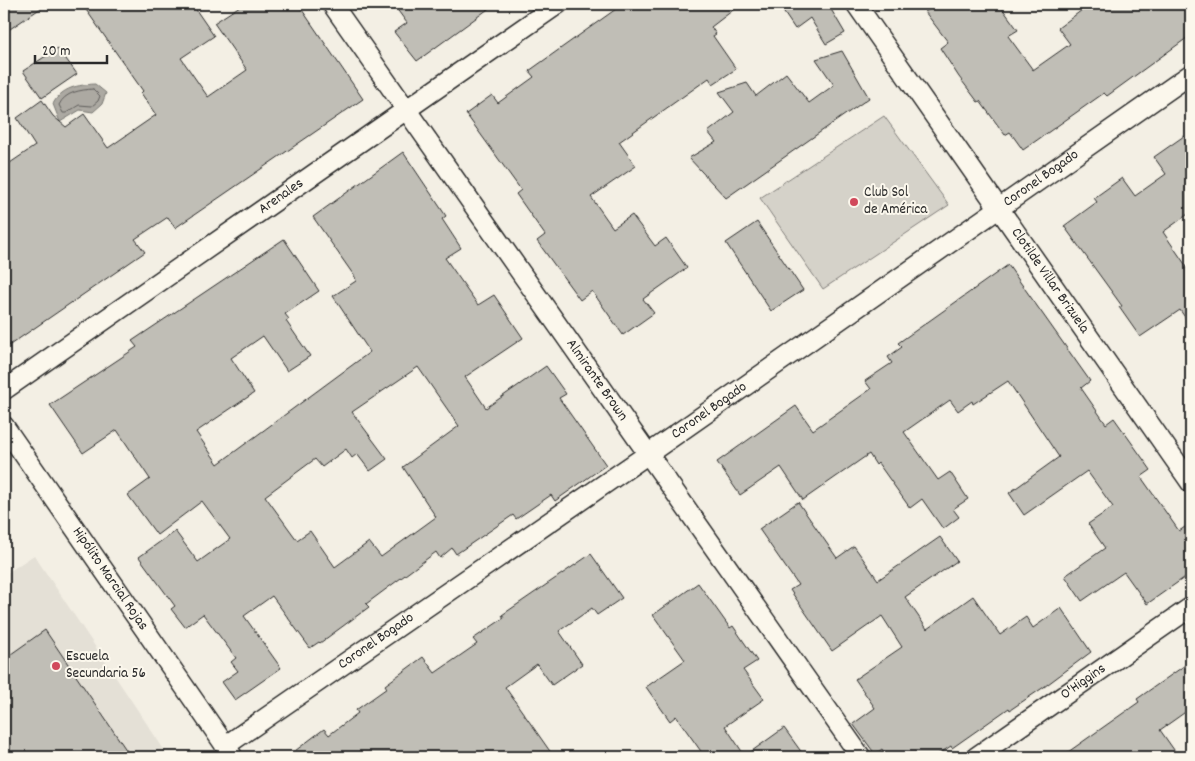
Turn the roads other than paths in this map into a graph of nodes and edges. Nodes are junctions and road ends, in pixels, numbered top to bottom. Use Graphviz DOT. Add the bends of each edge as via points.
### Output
graph roads {
  1 [pos="332,4"];
  2 [pos="558,4"];
  3 [pos="856,4"];
  4 [pos="1191,74"];
  5 [pos="407,109"];
  6 [pos="1000,208"];
  7 [pos="4,390"];
  8 [pos="4,426"];
  9 [pos="648,454"];
  10 [pos="1191,483"];
  11 [pos="1191,607"];
  12 [pos="229,751"];
  13 [pos="861,757"];
  14 [pos="976,757"];
  1 -- 5 [label="street, Almirante Brown"];
  2 -- 5 [label="street, Arenales"];
  3 -- 6 [label="street, Clotilde Villar Brizuela"];
  4 -- 6 [label="street, Coronel Bogado"];
  5 -- 7 [label="street, Arenales"];
  5 -- 9 [label="street, Almirante Brown"];
  6 -- 9 [label="street, Coronel Bogado"];
  6 -- 10 [label="street, Clotilde Villar Brizuela"];
  8 -- 12 [label="street, Hipólito Marcial Rojas"];
  9 -- 12 [label="street, Coronel Bogado"];
  9 -- 13 [label="street, Almirante Brown"];
  11 -- 14 [label="street, O'Higgins"];
}
